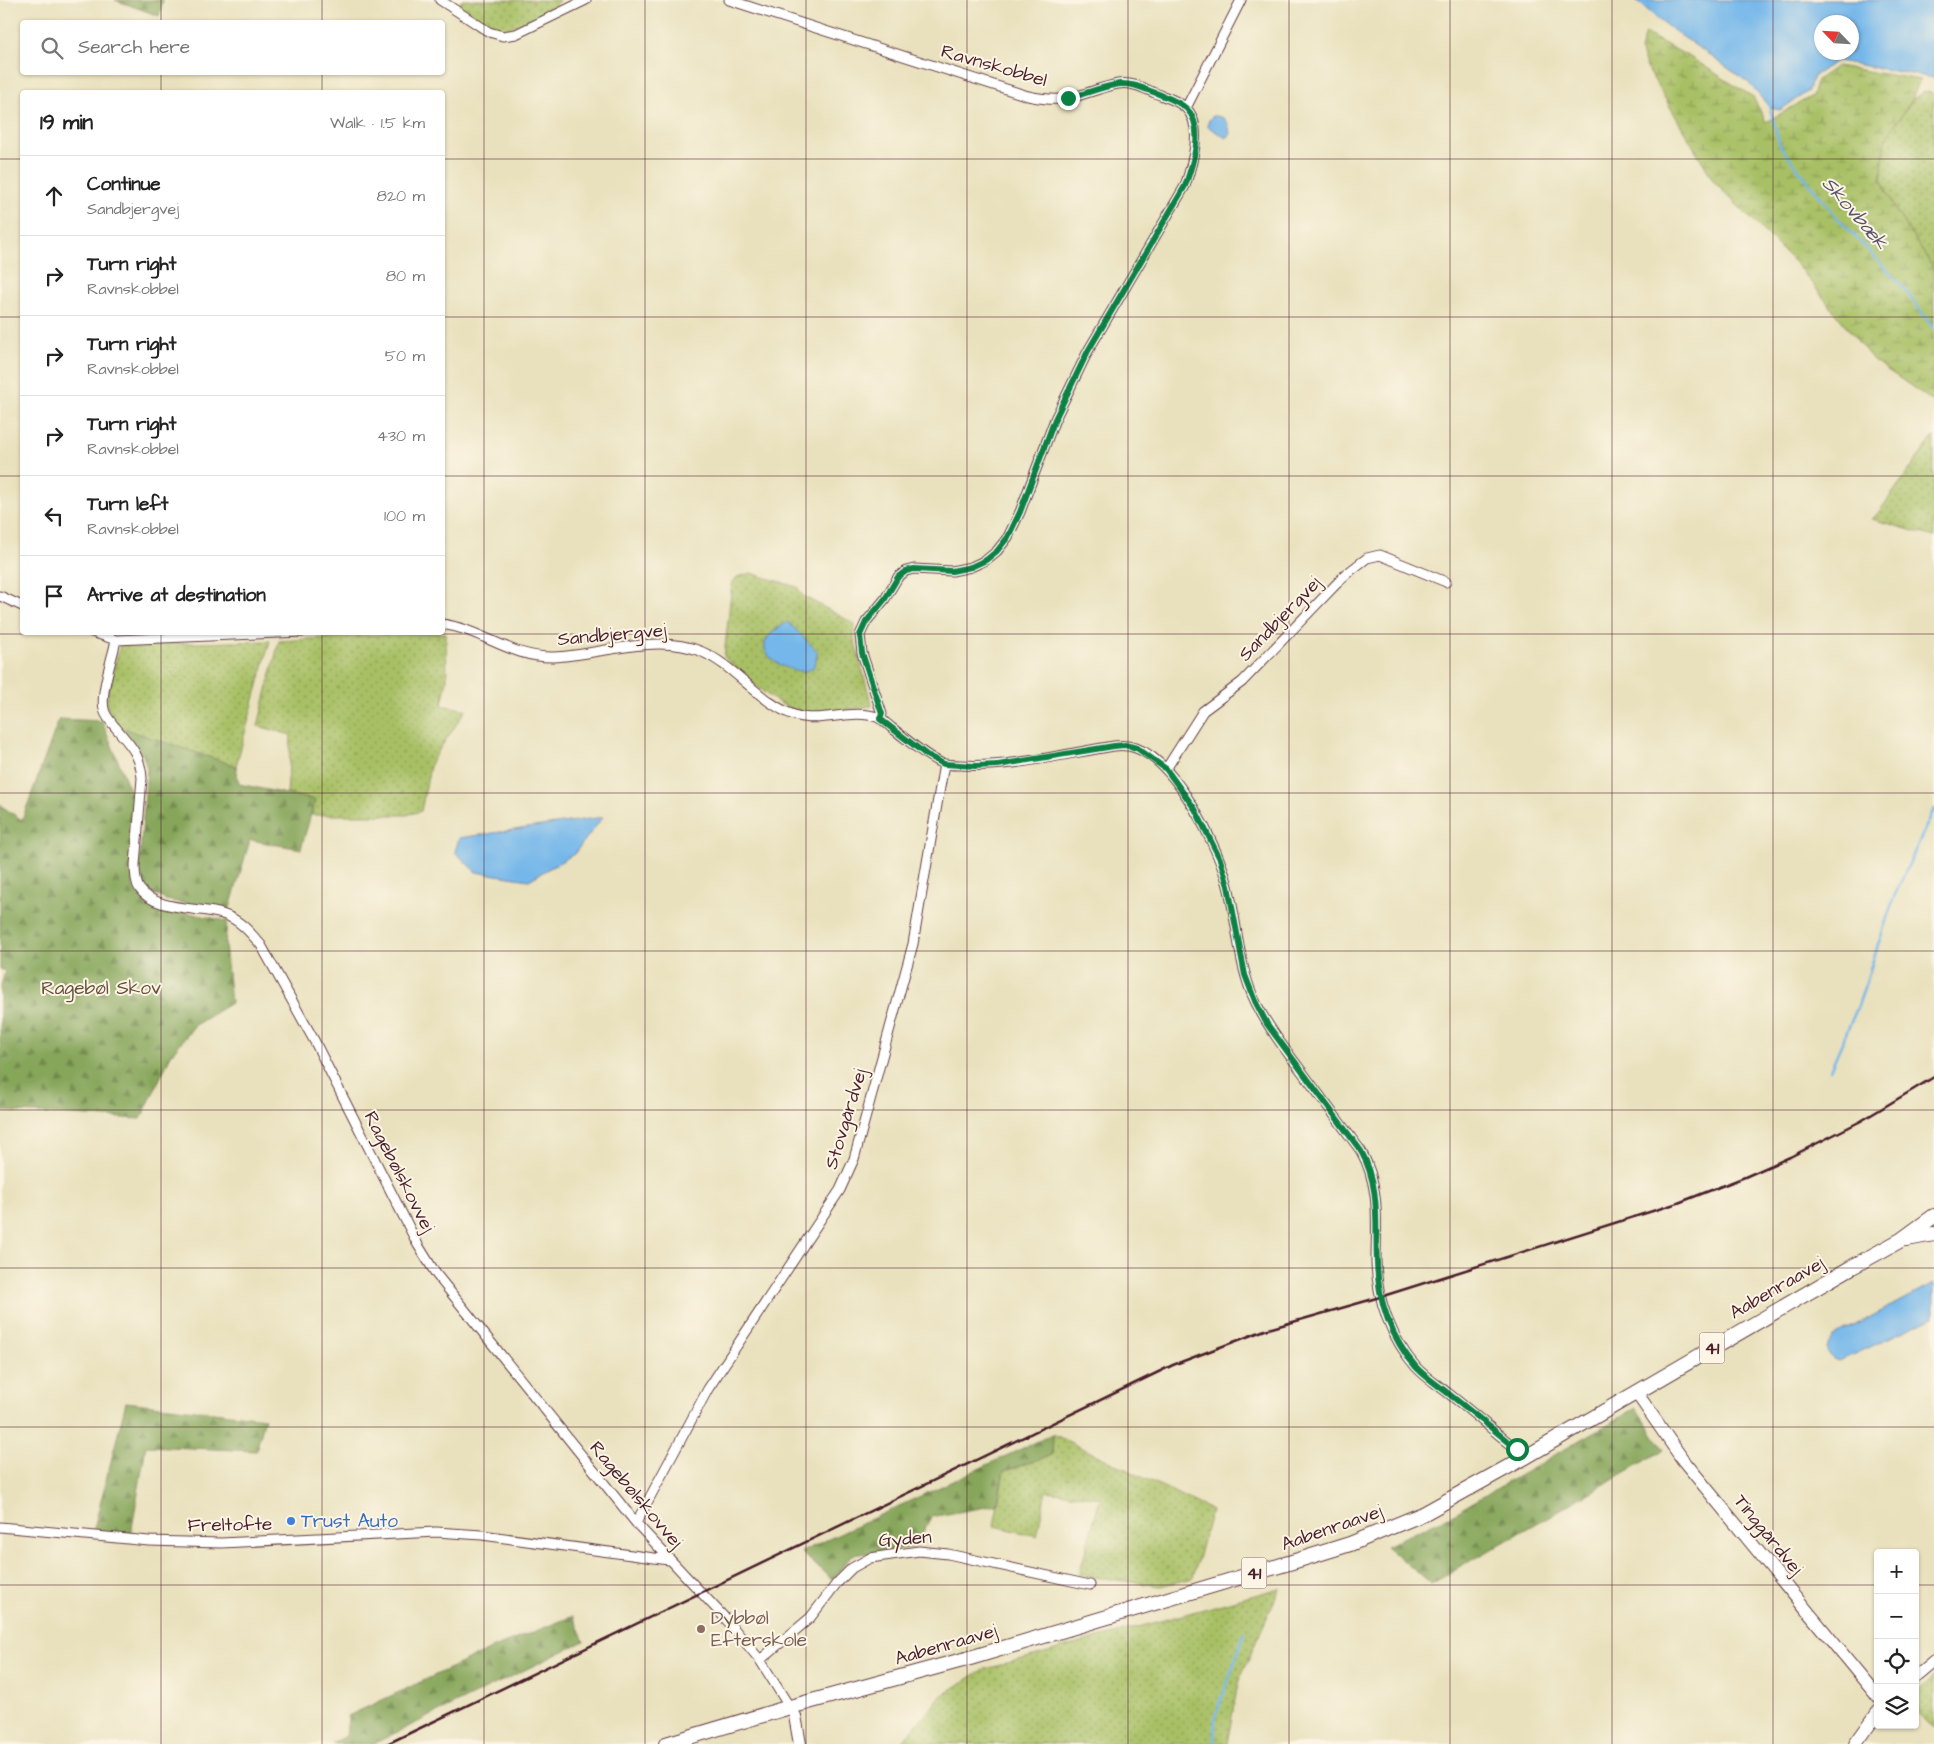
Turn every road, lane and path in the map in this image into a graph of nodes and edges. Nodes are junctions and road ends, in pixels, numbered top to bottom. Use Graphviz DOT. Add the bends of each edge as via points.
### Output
graph roads {
  1 [pos="440,0"];
  2 [pos="586,0"];
  3 [pos="729,0"];
  4 [pos="1241,0"];
  5 [pos="1186,108"];
  6 [pos="1446,582"];
  7 [pos="0,596"];
  8 [pos="20,605"];
  9 [pos="445,624"];
  10 [pos="101,635"];
  11 [pos="232,635"];
  12 [pos="116,640"];
  13 [pos="880,719"];
  14 [pos="944,764"];
  15 [pos="1166,769"];
  16 [pos="1934,1216"];
  17 [pos="1934,1234"];
  18 [pos="1902,1240"];
  19 [pos="1636,1392"];
  20 [pos="1524,1458"];
  21 [pos="636,1523"];
  22 [pos="0,1527"];
  23 [pos="669,1560"];
  24 [pos="1090,1585"];
  25 [pos="760,1660"];
  26 [pos="1934,1661"];
  27 [pos="1919,1674"];
  28 [pos="1874,1692"];
  29 [pos="793,1711"];
  30 [pos="1874,1718"];
  31 [pos="666,1744"];
  32 [pos="800,1744"];
  33 [pos="1855,1744"];
  1 -- 2 [label="street" via="489,32 503,36 516,34"];
  3 -- 5 [label="street, Ravnskobbel" via="1028,96 1048,100 1068,98 1118,84 1132,84"];
  4 -- 5 [label="street"];
  5 -- 13 [label="street" via="1193,118 1195,148 1185,186 1088,351 1055,419 1008,537 986,560 971,567 952,571 906,571 898,577 866,622 860,635 862,653 882,714"];
  6 -- 15 [label="street, Sandbjergvej" via="1380,555 1366,558 1345,575 1242,682 1203,711"];
  7 -- 8 [label="street"];
  9 -- 13 [label="street, Sandbjergvej" via="473,632 531,656 554,657 632,646 678,645 701,651 794,715 817,719 859,715"];
  10 -- 12 [label="street"];
  11 -- 12 [label="street"];
  12 -- 21 [label="street, Ragebølskovvej" via="104,708 108,718 135,750 141,764 135,865 139,888 151,898 170,905 222,914 237,921 261,945 436,1274"];
  13 -- 14 [label="street, Sandbjergvej" via="928,756"];
  14 -- 15 [label="street, Sandbjergvej" via="998,765 1125,745 1137,748"];
  14 -- 21 [label="street, Stovgårdvej" via="913,944 854,1159 840,1190 708,1390"];
  15 -- 20 [label="street, Sandbjergvej" via="1195,809 1220,859 1245,975 1263,1016 1368,1164 1376,1197 1376,1264 1380,1297 1387,1319 1417,1368"];
  16 -- 18 [label="main road, Aabenraavej / 41"];
  17 -- 18 [label="main road, Aabenraavej / 41"];
  18 -- 19 [label="main road, Aabenraavej / 41"];
  19 -- 20 [label="main road, Aabenraavej / 41"];
  19 -- 28 [label="street, Tinggårdvej" via="1683,1460"];
  20 -- 29 [label="main road, Aabenraavej / 41" via="1423,1514 1350,1544"];
  21 -- 23 [label="street, Ragebølskovvej"];
  22 -- 23 [label="street, Freltofte" via="149,1541 222,1544 436,1532 482,1535"];
  23 -- 25 [label="street, Ragebølskovvej"];
  24 -- 25 [label="street, Gyden" via="948,1554 919,1551 870,1558 852,1568 810,1618"];
  25 -- 29 [label="street, Ragebølskovvej"];
  26 -- 27 [label="street"];
  29 -- 31 [label="main road, Aabenraavej / 41"];
  29 -- 32 [label="street"];
  30 -- 33 [label="street"];
}
